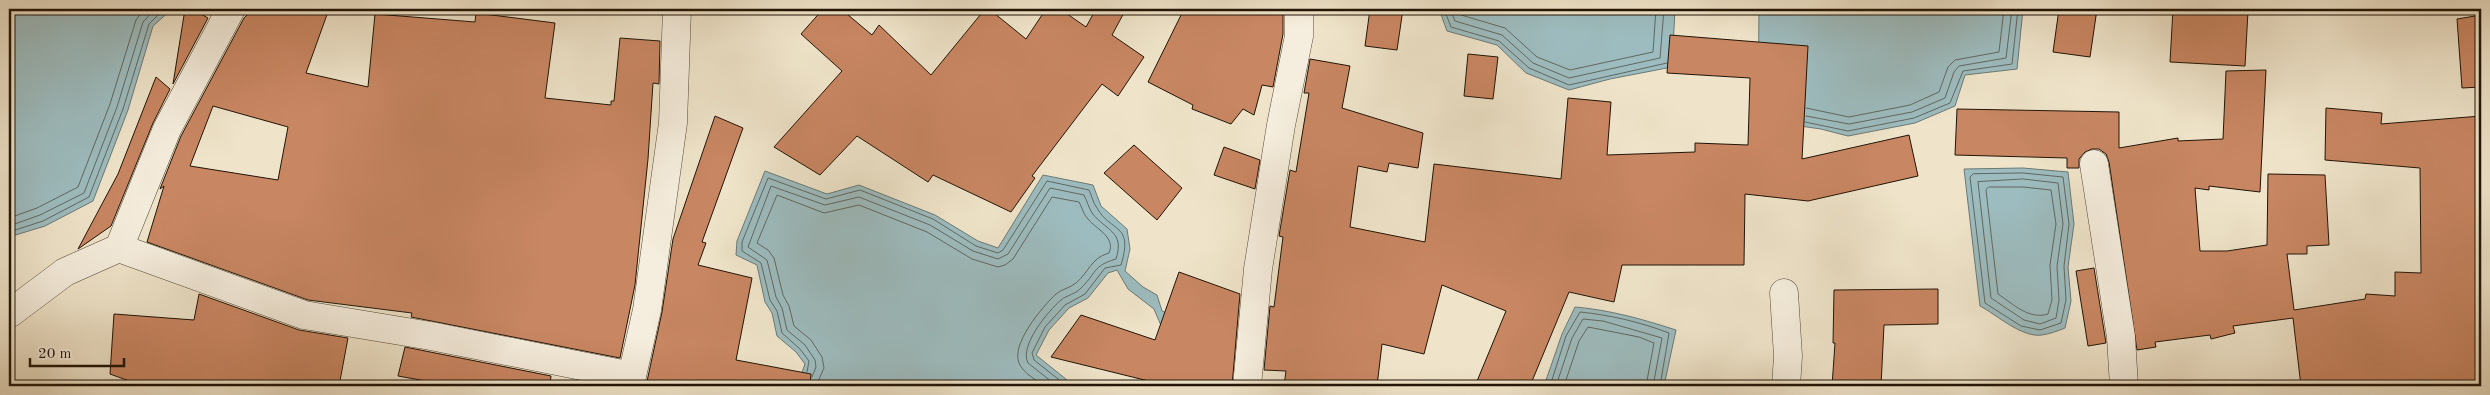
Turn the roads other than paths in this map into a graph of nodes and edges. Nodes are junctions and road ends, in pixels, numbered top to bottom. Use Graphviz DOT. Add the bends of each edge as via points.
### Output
graph roads {
  1 [pos="231,9"];
  2 [pos="677,9"];
  3 [pos="1299,9"];
  4 [pos="2094,164"];
  5 [pos="119,248"];
  6 [pos="1784,292"];
  7 [pos="9,314"];
  8 [pos="631,381"];
  9 [pos="1247,386"];
  10 [pos="1786,386"];
  11 [pos="2124,386"];
  1 -- 5 [label="street" via="167,129"];
  2 -- 8 [label="street" via="673,123 647,310"];
  3 -- 9 [label="street" via="1299,36 1258,269"];
  4 -- 11 [label="street" via="2121,338"];
  5 -- 7 [label="street" via="65,272"];
  5 -- 8 [label="street" via="304,314 431,336"];
  6 -- 10 [label="street" via="1788,356"];
}
